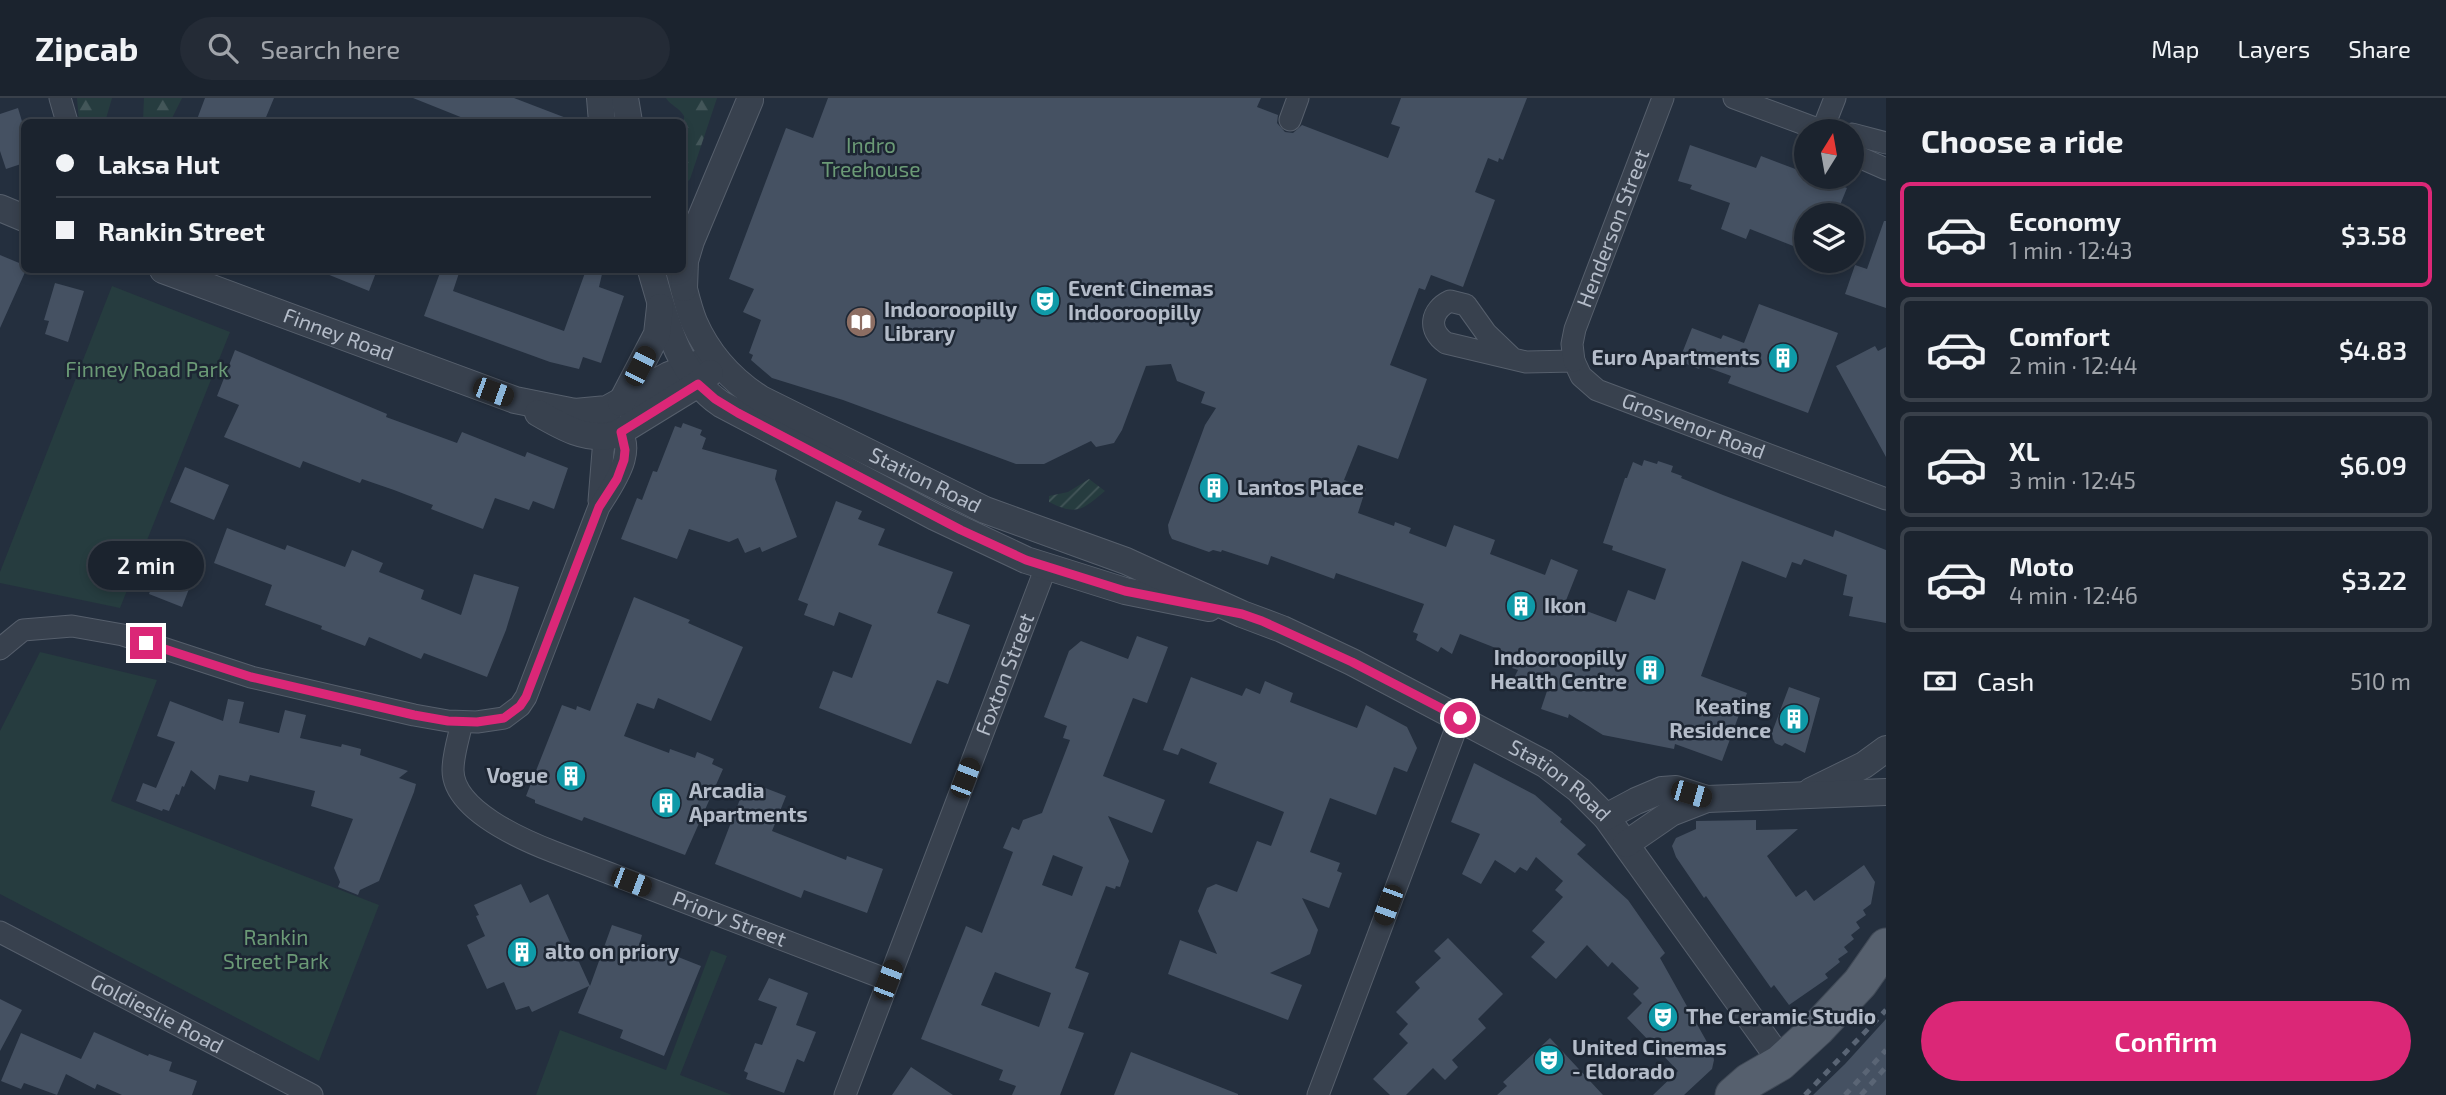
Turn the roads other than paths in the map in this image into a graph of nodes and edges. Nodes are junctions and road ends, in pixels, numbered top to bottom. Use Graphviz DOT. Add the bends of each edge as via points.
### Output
graph roads {
  1 [pos="60,98"];
  2 [pos="600,98"];
  3 [pos="625,98"];
  4 [pos="1298,98"];
  5 [pos="1663,98"];
  6 [pos="1734,98"];
  7 [pos="1835,98"];
  8 [pos="750,100"];
  9 [pos="66,119"];
  10 [pos="603,119"];
  11 [pos="628,119"];
  12 [pos="1827,119"];
  13 [pos="1290,120"];
  14 [pos="1794,120"];
  15 [pos="1864,137"];
  16 [pos="1885,142"];
  17 [pos="1864,159"];
  18 [pos="1886,169"];
  19 [pos="0,208"];
  20 [pos="21,217"];
  21 [pos="691,222"];
  22 [pos="686,254"];
  23 [pos="171,273"];
  24 [pos="652,273"];
  25 [pos="682,279"];
  26 [pos="660,302"];
  27 [pos="1511,357"];
  28 [pos="716,360"];
  29 [pos="1574,361"];
  30 [pos="693,376"];
  31 [pos="515,400"];
  32 [pos="615,419"];
  33 [pos="1886,499"];
  34 [pos="1057,537"];
  35 [pos="1126,561"];
  36 [pos="1046,567"];
  37 [pos="1115,589"];
  38 [pos="1242,614"];
  39 [pos="0,649"];
  40 [pos="1460,718"];
  41 [pos="462,722"];
  42 [pos="1886,749"];
  43 [pos="1886,792"];
  44 [pos="1800,796"];
  45 [pos="1707,799"];
  46 [pos="1606,817"];
  47 [pos="1626,844"];
  48 [pos="0,932"];
  49 [pos="1885,945"];
  50 [pos="888,980"];
  51 [pos="1780,1062"];
  52 [pos="312,1095"];
  53 [pos="845,1095"];
  54 [pos="1318,1095"];
  55 [pos="1732,1095"];
  56 [pos="1760,1095"];
  1 -- 9 [label="street"];
  2 -- 10 [label="street"];
  3 -- 11 [label="street"];
  4 -- 13 [label="street"];
  5 -- 29 [label="street, Henderson Street" via="1575,329"];
  6 -- 14 [label="street"];
  7 -- 12 [label="street"];
  8 -- 21 [label="street" via="717,182"];
  15 -- 16 [label="street"];
  17 -- 18 [label="street"];
  19 -- 20 [label="street"];
  21 -- 22 [label="street"];
  23 -- 31 [label="street, Finney Road"];
  24 -- 26 [label="street, Station Road"];
  25 -- 28 [label="street, Station Road" via="693,320"];
  26 -- 30 [label="street, Station Road"];
  26 -- 32 [label="street" via="657,334"];
  27 -- 29 [label="street" via="1541,363"];
  28 -- 30 [label="street"];
  28 -- 34 [label="street, Station Road" via="742,386 772,405 972,504"];
  29 -- 33 [label="street, Grosvenor Road" via="1586,382 1601,392"];
  30 -- 32 [label="street"];
  30 -- 36 [label="street, Station Road" via="721,404 961,530"];
  31 -- 32 [label="street, Finney Road" via="575,412 600,411"];
  31 -- 32 [label="street, Finney Road" via="572,431"];
  32 -- 41 [label="street" via="625,457 599,507 526,697 504,718"];
  34 -- 35 [label="street, Station Road"];
  34 -- 36 [label="street"];
  35 -- 37 [label="street"];
  35 -- 38 [label="street, Station Road"];
  36 -- 37 [label="street, Station Road"];
  36 -- 50 [label="street, Foxton Street"];
  37 -- 38 [label="street, Station Road"];
  38 -- 40 [label="street, Station Road" via="1317,645"];
  39 -- 41 [label="street" via="23,631 72,626 123,635 251,677"];
  40 -- 46 [label="street, Station Road" via="1560,774"];
  40 -- 54 [label="street"];
  41 -- 50 [label="street, Priory Street" via="454,779 462,795 502,828"];
  42 -- 44 [label="street" via="1832,783"];
  43 -- 44 [label="street"];
  44 -- 45 [label="street"];
  45 -- 46 [label="street" via="1675,789 1662,790"];
  45 -- 47 [label="street" via="1671,813"];
  46 -- 47 [label="street, Station Road"];
  47 -- 51 [label="street, Station Road"];
  48 -- 52 [label="street, Goldieslie Road"];
  49 -- 51 [label="main road" via="1835,1012"];
  50 -- 53 [label="street, Foxton Street"];
  51 -- 55 [label="main road"];
  51 -- 56 [label="main road"];
}
